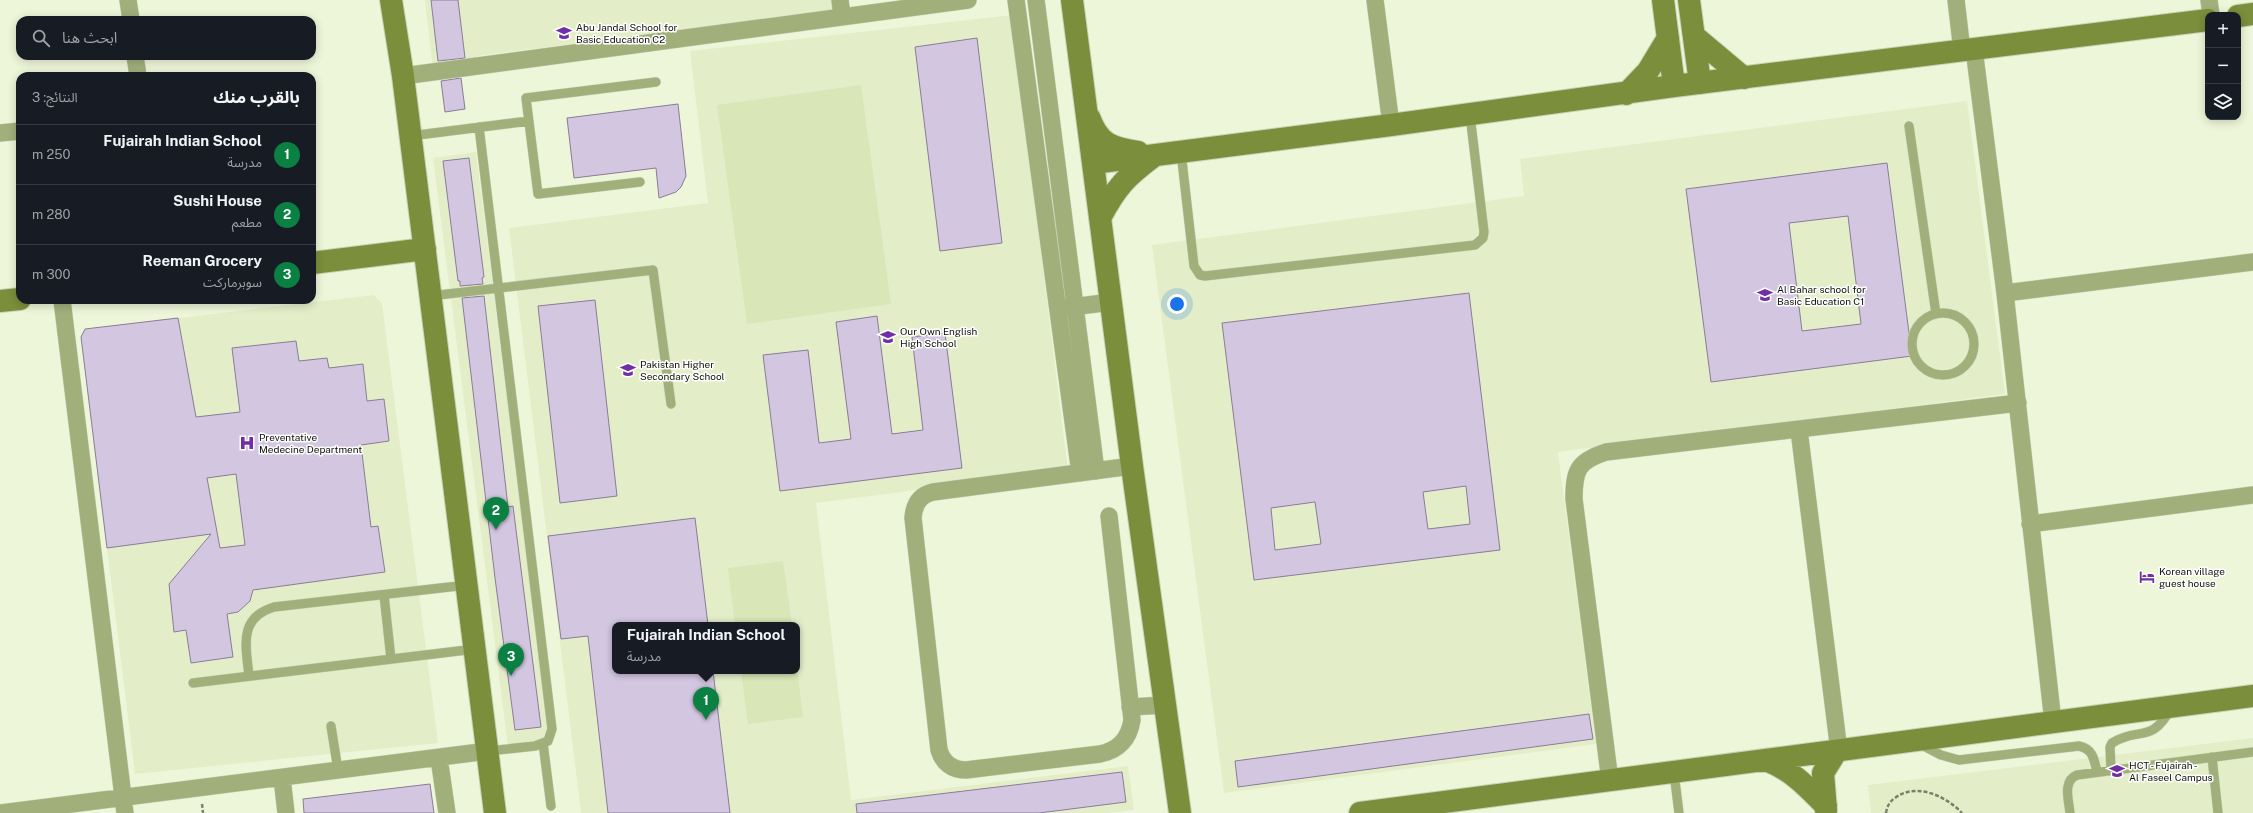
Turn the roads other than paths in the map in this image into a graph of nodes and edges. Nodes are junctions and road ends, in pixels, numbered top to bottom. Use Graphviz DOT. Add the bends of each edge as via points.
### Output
graph roads {
  1 [pos="128,0"];
  2 [pos="392,0"];
  3 [pos="840,0"];
  4 [pos="968,0"];
  5 [pos="1016,0"];
  6 [pos="1036,0"];
  7 [pos="1072,0"];
  8 [pos="1375,0"];
  9 [pos="1663,0"];
  10 [pos="1689,0"];
  11 [pos="1956,0"];
  12 [pos="2209,0"];
  13 [pos="2211,12"];
  14 [pos="2253,14"];
  15 [pos="130,16"];
  16 [pos="2241,16"];
  17 [pos="842,17"];
  18 [pos="2205,20"];
  19 [pos="1694,36"];
  20 [pos="1668,38"];
  21 [pos="1968,50"];
  22 [pos="136,60"];
  23 [pos="137,72"];
  24 [pos="403,76"];
  25 [pos="1744,78"];
  26 [pos="656,82"];
  27 [pos="1700,83"];
  28 [pos="1674,86"];
  29 [pos="1626,94"];
  30 [pos="1086,110"];
  31 [pos="1470,115"];
  32 [pos="529,121"];
  33 [pos="1392,125"];
  34 [pos="1909,126"];
  35 [pos="479,127"];
  36 [pos="16,131"];
  37 [pos="0,133"];
  38 [pos="410,136"];
  39 [pos="1181,152"];
  40 [pos="1155,155"];
  41 [pos="1093,163"];
  42 [pos="640,182"];
  43 [pos="1100,218"];
  44 [pos="424,249"];
  45 [pos="316,262"];
  46 [pos="2253,262"];
  47 [pos="500,288"];
  48 [pos="2005,293"];
  49 [pos="430,296"];
  50 [pos="16,299"];
  51 [pos="0,301"];
  52 [pos="1111,302"];
  53 [pos="62,304"];
  54 [pos="1075,307"];
  55 [pos="1058,309"];
  56 [pos="1936,314"];
  57 [pos="2018,403"];
  58 [pos="671,404"];
  59 [pos="1799,430"];
  60 [pos="1132,466"];
  61 [pos="1088,472"];
  62 [pos="2253,495"];
  63 [pos="1109,516"];
  64 [pos="2030,524"];
  65 [pos="467,585"];
  66 [pos="384,595"];
  67 [pos="475,649"];
  68 [pos="391,659"];
  69 [pos="249,676"];
  70 [pos="193,683"];
  71 [pos="2253,696"];
  72 [pos="1165,704"];
  73 [pos="2173,705"];
  74 [pos="1130,707"];
  75 [pos="2053,722"];
  76 [pos="331,726"];
  77 [pos="1915,742"];
  78 [pos="543,743"];
  79 [pos="488,751"];
  80 [pos="1837,752"];
  81 [pos="2253,752"];
  82 [pos="2212,757"];
  83 [pos="439,758"];
  84 [pos="1766,760"];
  85 [pos="338,770"];
  86 [pos="2112,770"];
  87 [pos="2097,772"];
  88 [pos="1674,773"];
  89 [pos="282,778"];
  90 [pos="1610,781"];
  91 [pos="124,805"];
  92 [pos="550,806"];
  93 [pos="1435,808"];
  94 [pos="1826,810"];
  95 [pos="1,813"];
  96 [pos="286,813"];
  97 [pos="447,813"];
  98 [pos="495,813"];
  99 [pos="1180,813"];
  100 [pos="1360,813"];
  101 [pos="1679,813"];
  102 [pos="2070,813"];
  103 [pos="2218,813"];
  1 -- 15 [label="street"];
  2 -- 24 [label="street"];
  3 -- 17 [label="street"];
  4 -- 17 [label="street"];
  5 -- 55 [label="street"];
  6 -- 54 [label="street"];
  7 -- 30 [label="street"];
  8 -- 33 [label="street"];
  9 -- 20 [label="street"];
  10 -- 19 [label="street"];
  11 -- 21 [label="street"];
  12 -- 13 [label="street"];
  14 -- 16 [label="street"];
  17 -- 24 [label="street"];
  18 -- 21 [label="street"];
  19 -- 25 [label="street"];
  19 -- 27 [label="street"];
  20 -- 28 [label="street"];
  20 -- 29 [label="street" via="1648,71"];
  21 -- 25 [label="street"];
  21 -- 48 [label="street"];
  22 -- 23 [label="street"];
  24 -- 38 [label="street"];
  25 -- 27 [label="street"];
  26 -- 32 [label="lane" via="526,98"];
  27 -- 28 [label="street"];
  28 -- 29 [label="street"];
  29 -- 31 [label="street"];
  30 -- 40 [label="street" via="1095,134 1115,149"];
  30 -- 41 [label="street"];
  31 -- 33 [label="street"];
  31 -- 39 [label="lane" via="1484,232 1483,238 1474,245 1200,275 1194,266"];
  32 -- 35 [label="lane"];
  32 -- 42 [label="lane" via="538,194"];
  33 -- 39 [label="street"];
  34 -- 56 [label="lane"];
  35 -- 38 [label="lane"];
  35 -- 47 [label="lane"];
  36 -- 37 [label="street"];
  38 -- 44 [label="street"];
  39 -- 40 [label="street"];
  40 -- 41 [label="street"];
  40 -- 43 [label="street" via="1125,178 1110,198"];
  41 -- 43 [label="street"];
  43 -- 52 [label="street"];
  44 -- 45 [label="street"];
  44 -- 49 [label="street"];
  46 -- 48 [label="street"];
  47 -- 49 [label="lane"];
  47 -- 58 [label="lane" via="653,270"];
  47 -- 78 [label="lane" via="552,729 548,741"];
  48 -- 57 [label="street"];
  49 -- 65 [label="street"];
  50 -- 51 [label="street"];
  52 -- 54 [label="street"];
  52 -- 60 [label="street"];
  53 -- 91 [label="street"];
  54 -- 55 [label="street"];
  54 -- 61 [label="street"];
  55 -- 61 [label="street"];
  56 -- 56 [label="lane" via="1926,318 1918,326 1913,336 1912,348 1922,367 1932,373 1944,375 1964,366 1971,357 1973,340 1967,325 1958,317"];
  57 -- 59 [label="street"];
  57 -- 64 [label="street"];
  59 -- 80 [label="street"];
  59 -- 90 [label="street" via="1606,452 1587,459 1577,472 1574,498"];
  60 -- 61 [label="street"];
  60 -- 72 [label="street"];
  61 -- 74 [label="street" via="934,492 923,497 915,505 912,518 940,756 948,766 960,770 1100,754 1119,747 1126,739 1132,720"];
  62 -- 64 [label="street"];
  63 -- 74 [label="street"];
  64 -- 75 [label="street"];
  65 -- 66 [label="lane"];
  65 -- 67 [label="street"];
  66 -- 68 [label="lane"];
  66 -- 69 [label="lane" via="265,610 251,622 247,630 245,639"];
  67 -- 68 [label="lane"];
  67 -- 79 [label="street"];
  68 -- 69 [label="lane"];
  69 -- 70 [label="lane"];
  71 -- 73 [label="street"];
  72 -- 74 [label="street"];
  72 -- 99 [label="street"];
  73 -- 75 [label="street"];
  73 -- 86 [label="lane" via="2164,722 2153,731 2112,743"];
  75 -- 77 [label="street"];
  76 -- 85 [label="lane"];
  77 -- 80 [label="street"];
  77 -- 87 [label="lane" via="1941,756 1959,760 2079,746 2092,753"];
  78 -- 79 [label="lane"];
  78 -- 92 [label="lane"];
  79 -- 83 [label="street"];
  79 -- 98 [label="street"];
  80 -- 84 [label="street"];
  80 -- 94 [label="street" via="1823,773"];
  81 -- 82 [label="lane"];
  82 -- 86 [label="lane"];
  82 -- 103 [label="lane"];
  83 -- 85 [label="street"];
  83 -- 97 [label="street"];
  84 -- 88 [label="street"];
  84 -- 94 [label="street" via="1785,768 1797,777"];
  85 -- 89 [label="street"];
  86 -- 87 [label="lane"];
  87 -- 102 [label="lane" via="2077,775 2071,779 2067,786"];
  88 -- 90 [label="street"];
  88 -- 101 [label="lane"];
  89 -- 91 [label="street"];
  89 -- 96 [label="street"];
  90 -- 93 [label="street"];
  91 -- 95 [label="street"];
  93 -- 100 [label="street"];
}
